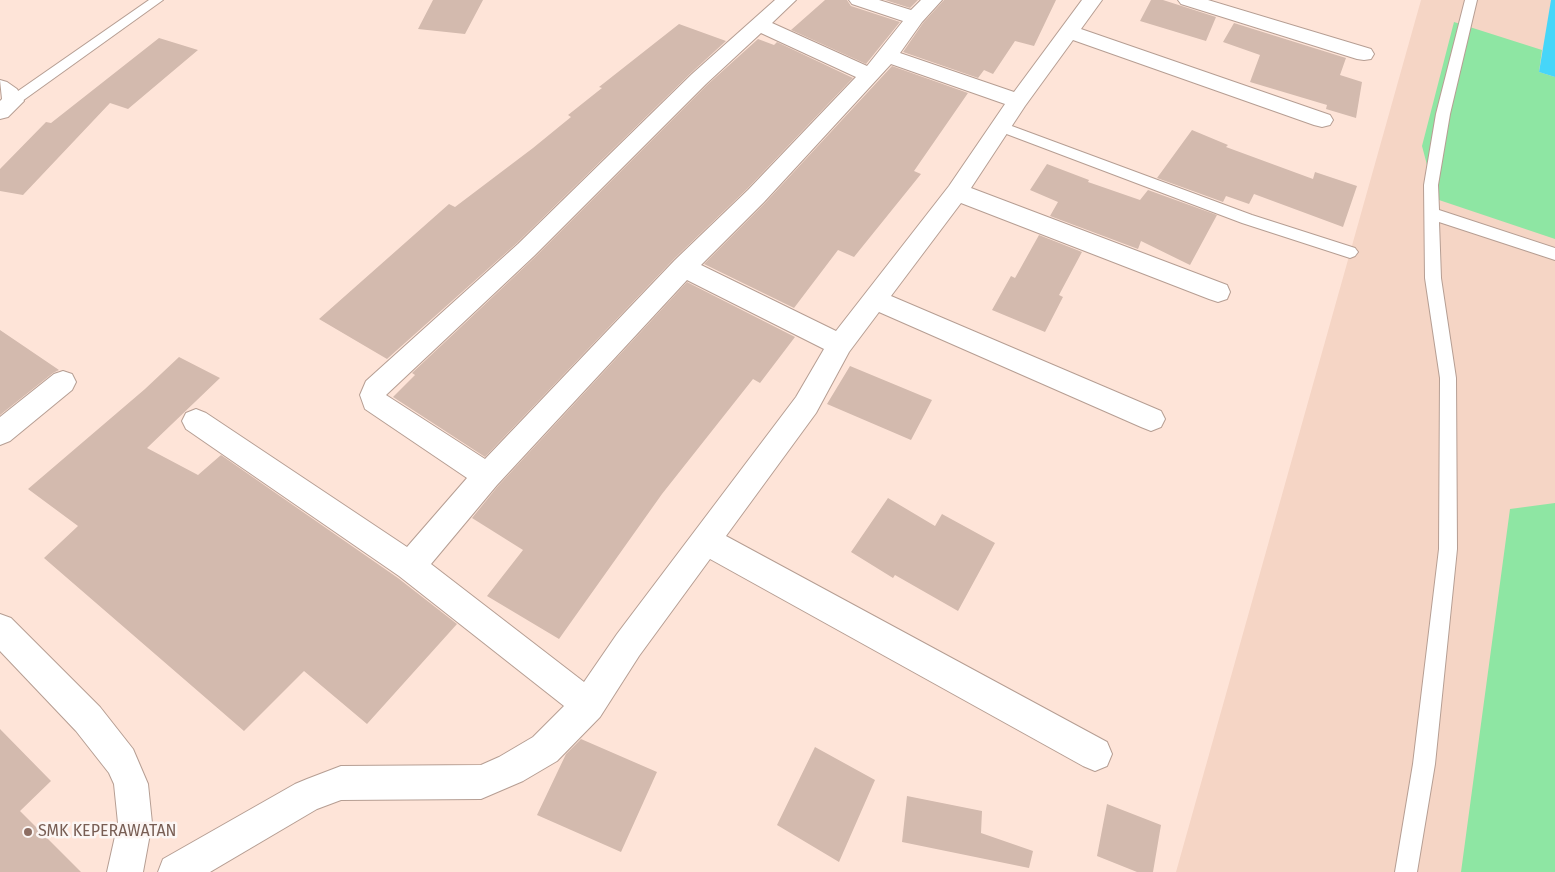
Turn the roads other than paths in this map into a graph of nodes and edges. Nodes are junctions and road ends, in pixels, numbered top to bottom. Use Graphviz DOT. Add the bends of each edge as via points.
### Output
graph roads {
  1 [pos="157,0"];
  2 [pos="786,0"];
  3 [pos="858,0"];
  4 [pos="1092,0"];
  5 [pos="1188,0"];
  6 [pos="1471,0"];
  7 [pos="924,9"];
  8 [pos="759,25"];
  9 [pos="1069,32"];
  10 [pos="1364,54"];
  11 [pos="887,56"];
  12 [pos="870,75"];
  13 [pos="4,100"];
  14 [pos="1018,101"];
  15 [pos="1322,120"];
  16 [pos="1001,127"];
  17 [pos="957,192"];
  18 [pos="1433,214"];
  19 [pos="1350,252"];
  20 [pos="1555,254"];
  21 [pos="684,267"];
  22 [pos="1218,292"];
  23 [pos="876,300"];
  24 [pos="840,345"];
  25 [pos="64,382"];
  26 [pos="1151,419"];
  27 [pos="196,421"];
  28 [pos="0,433"];
  29 [pos="487,476"];
  30 [pos="706,541"];
  31 [pos="410,566"];
  32 [pos="0,630"];
  33 [pos="588,705"];
  34 [pos="1095,754"];
  35 [pos="125,872"];
  36 [pos="176,872"];
  37 [pos="1406,872"];
  1 -- 13 [label="lane"];
  2 -- 8 [label="street"];
  3 -- 7 [label="street"];
  4 -- 9 [label="street"];
  5 -- 10 [label="street"];
  6 -- 18 [label="lane" via="1443,114 1431,185"];
  7 -- 11 [label="street"];
  8 -- 12 [label="street"];
  8 -- 29 [label="street" via="699,79 526,250 375,389 374,401"];
  9 -- 14 [label="street"];
  9 -- 15 [label="street"];
  11 -- 12 [label="street"];
  11 -- 14 [label="street"];
  12 -- 21 [label="street"];
  14 -- 16 [label="street"];
  16 -- 17 [label="street"];
  16 -- 19 [label="lane" via="1247,219"];
  17 -- 22 [label="street"];
  17 -- 23 [label="street"];
  18 -- 20 [label="lane"];
  18 -- 37 [label="lane" via="1433,278 1448,378 1448,550 1424,764"];
  21 -- 24 [label="street"];
  21 -- 29 [label="street"];
  23 -- 24 [label="street"];
  23 -- 26 [label="street"];
  24 -- 30 [label="street" via="806,405"];
  25 -- 28 [label="street"];
  27 -- 31 [label="street"];
  29 -- 31 [label="street"];
  30 -- 33 [label="street" via="628,645"];
  30 -- 34 [label="street"];
  31 -- 33 [label="street"];
  32 -- 35 [label="street" via="88,719 122,761 131,784 135,823"];
  33 -- 36 [label="street" via="545,749 480,782 341,783 307,796"];
}
